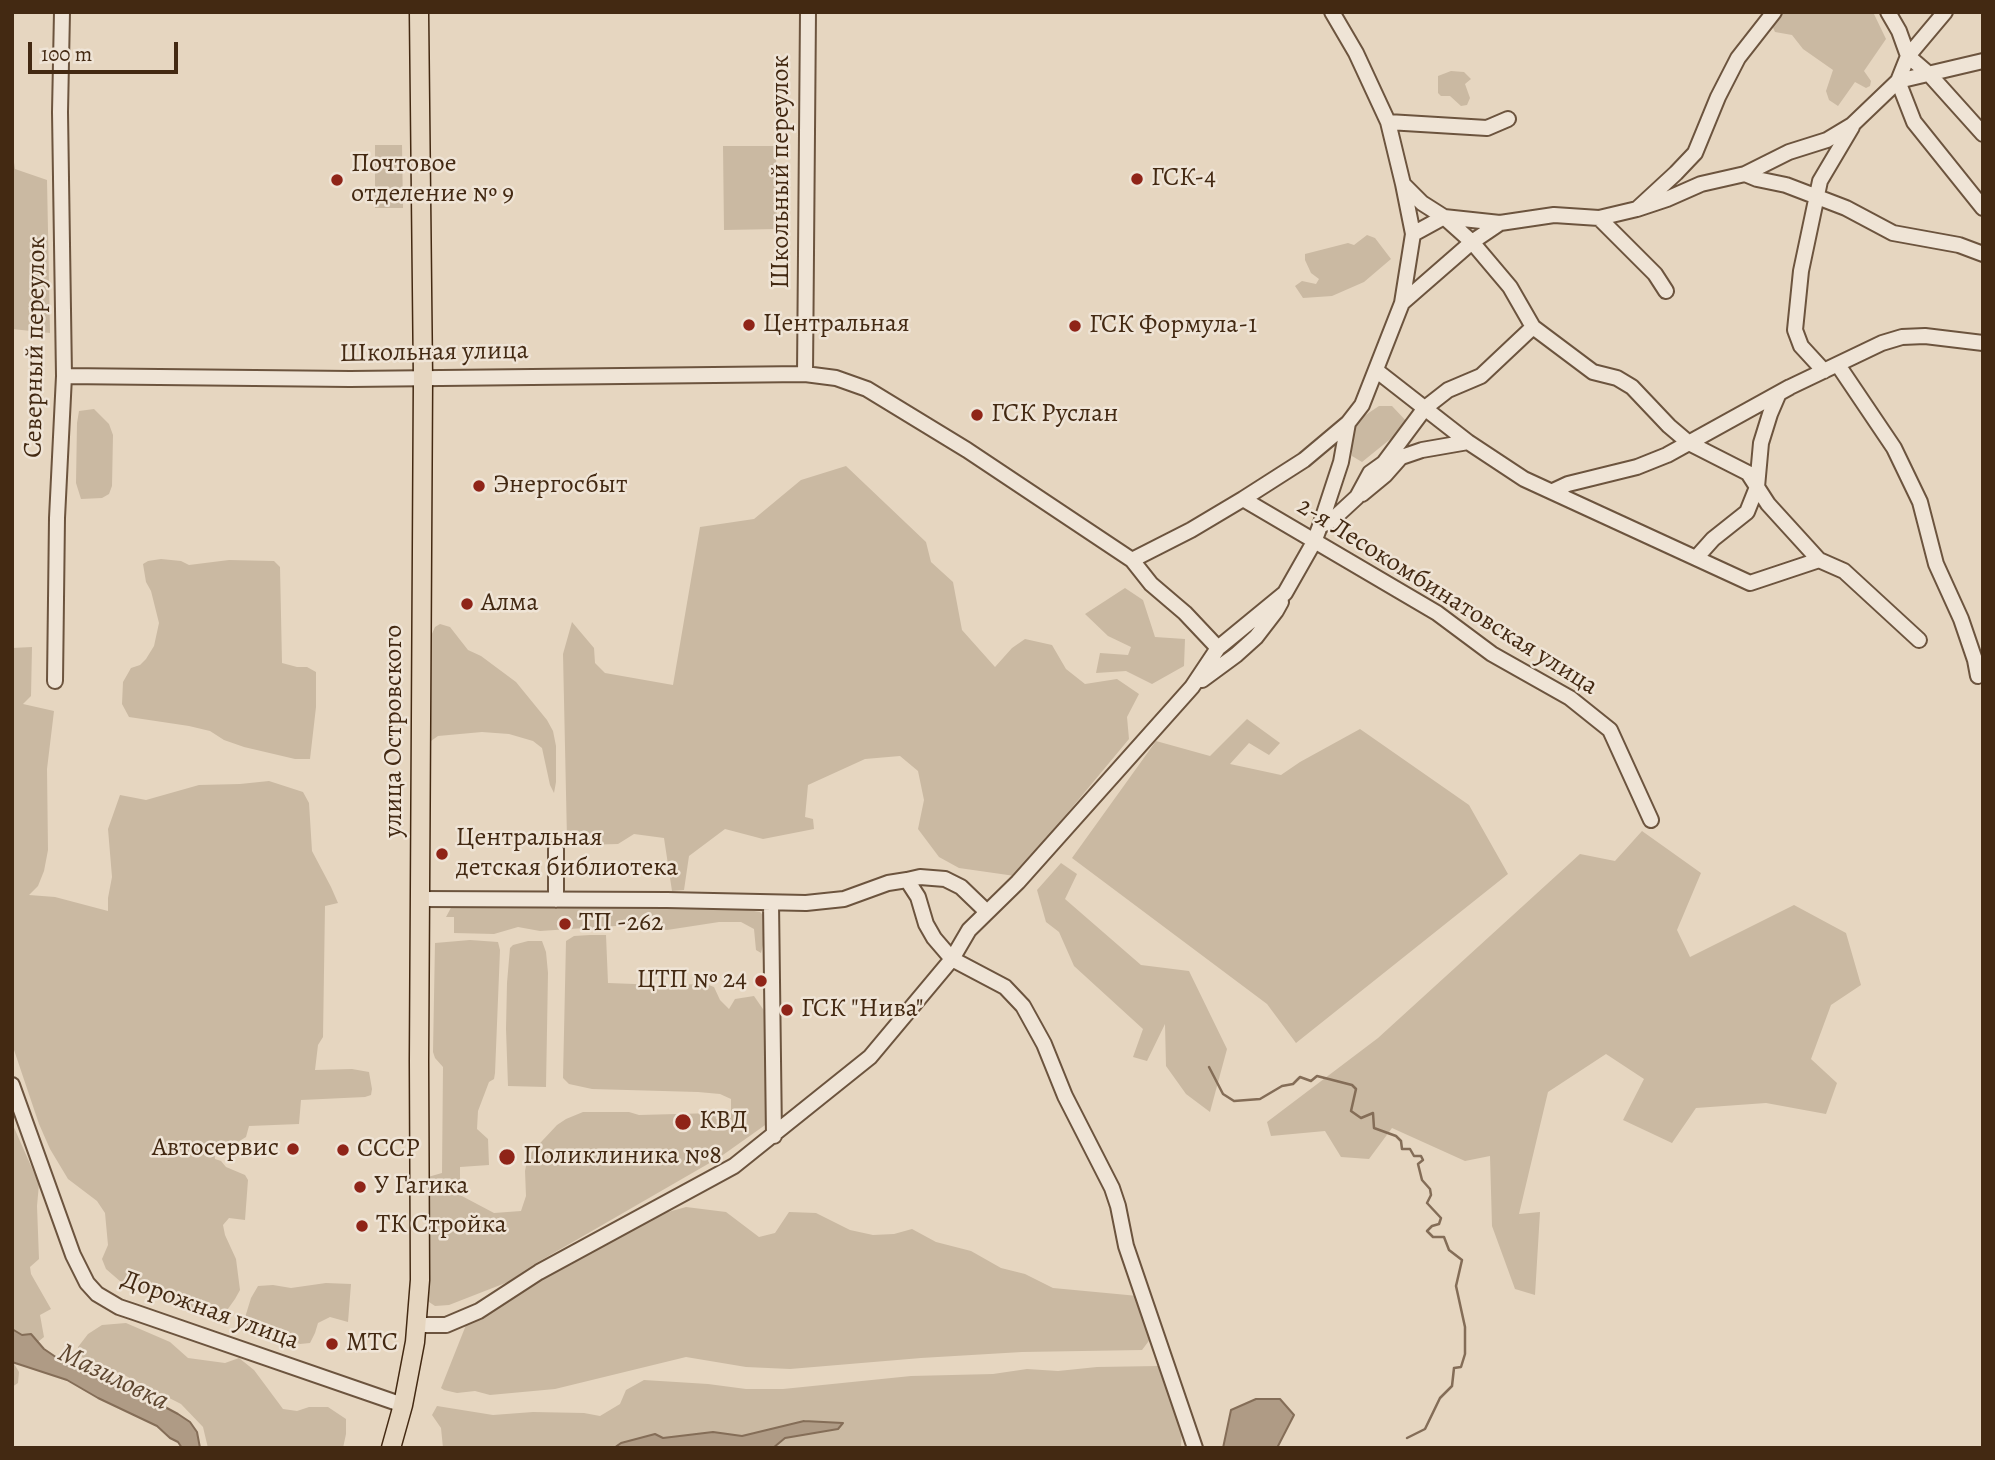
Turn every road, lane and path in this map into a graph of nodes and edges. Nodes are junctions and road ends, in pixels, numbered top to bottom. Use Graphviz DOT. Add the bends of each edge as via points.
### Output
graph roads {
  1 [pos="62,12"];
  2 [pos="419,12"];
  3 [pos="808,12"];
  4 [pos="1332,12"];
  5 [pos="1774,12"];
  6 [pos="1888,12"];
  7 [pos="1945,12"];
  8 [pos="1908,56"];
  9 [pos="1983,61"];
  10 [pos="1930,75"];
  11 [pos="1898,81"];
  12 [pos="1508,119"];
  13 [pos="1388,122"];
  14 [pos="1852,125"];
  15 [pos="1983,134"];
  16 [pos="1745,174"];
  17 [pos="1403,184"];
  18 [pos="1818,197"];
  19 [pos="1983,208"];
  20 [pos="1637,209"];
  21 [pos="1444,217"];
  22 [pos="1599,218"];
  23 [pos="1500,223"];
  24 [pos="1412,234"];
  25 [pos="1472,242"];
  26 [pos="1983,254"];
  27 [pos="1666,292"];
  28 [pos="1402,303"];
  29 [pos="1532,327"];
  30 [pos="1983,343"];
  31 [pos="1838,365"];
  32 [pos="1377,371"];
  33 [pos="1824,371"];
  34 [pos="805,374"];
  35 [pos="64,376"];
  36 [pos="423,379"];
  37 [pos="1779,393"];
  38 [pos="1425,408"];
  39 [pos="1348,423"];
  40 [pos="1468,442"];
  41 [pos="1689,443"];
  42 [pos="1401,457"];
  43 [pos="1384,463"];
  44 [pos="1757,488"];
  45 [pos="1553,491"];
  46 [pos="1357,497"];
  47 [pos="1243,499"];
  48 [pos="1320,526"];
  49 [pos="1314,542"];
  50 [pos="1696,558"];
  51 [pos="1132,560"];
  52 [pos="1819,560"];
  53 [pos="1285,593"];
  54 [pos="1919,640"];
  55 [pos="1218,648"];
  56 [pos="1978,676"];
  57 [pos="55,681"];
  58 [pos="1192,687"];
  59 [pos="1651,820"];
  60 [pos="556,849"];
  61 [pos="907,880"];
  62 [pos="420,899"];
  63 [pos="556,900"];
  64 [pos="771,903"];
  65 [pos="987,912"];
  66 [pos="952,959"];
  67 [pos="12,1085"];
  68 [pos="774,1136"];
  69 [pos="417,1325"];
  70 [pos="403,1405"];
  71 [pos="391,1448"];
  72 [pos="1195,1448"];
  1 -- 35 [label="street, Северный переулок"];
  2 -- 36 [label="main road, улица Островского"];
  3 -- 34 [label="street, Школьный переулок"];
  4 -- 13 [label="street"];
  5 -- 20 [label="street" via="1738,58 1695,153"];
  6 -- 8 [label="street"];
  7 -- 8 [label="street"];
  8 -- 10 [label="street"];
  8 -- 11 [label="street"];
  9 -- 10 [label="street"];
  10 -- 11 [label="street"];
  10 -- 15 [label="street"];
  11 -- 14 [label="street"];
  11 -- 19 [label="street" via="1914,122"];
  12 -- 13 [label="street" via="1487,128"];
  13 -- 17 [label="street"];
  14 -- 16 [label="street"];
  14 -- 18 [label="street" via="1820,181"];
  16 -- 18 [label="street"];
  16 -- 20 [label="street" via="1701,184"];
  17 -- 21 [label="street"];
  17 -- 24 [label="street"];
  18 -- 26 [label="street" via="1893,233"];
  18 -- 33 [label="street" via="1801,271 1795,330 1801,346"];
  20 -- 22 [label="street"];
  21 -- 23 [label="street"];
  21 -- 24 [label="street"];
  21 -- 25 [label="street"];
  22 -- 23 [label="street" via="1554,215"];
  22 -- 27 [label="street"];
  23 -- 25 [label="street"];
  24 -- 28 [label="street"];
  25 -- 28 [label="street"];
  25 -- 29 [label="street" via="1510,287"];
  28 -- 32 [label="street"];
  29 -- 38 [label="street" via="1481,376 1448,390"];
  29 -- 41 [label="street" via="1592,372 1632,387"];
  30 -- 31 [label="street" via="1902,337"];
  31 -- 33 [label="street"];
  31 -- 56 [label="street" via="1894,448 1920,502 1936,564 1961,618"];
  32 -- 38 [label="street"];
  32 -- 39 [label="street"];
  33 -- 37 [label="street"];
  34 -- 36 [label="street, Школьная улица"];
  34 -- 51 [label="street, Школьная улица" via="867,389"];
  35 -- 36 [label="street, Школьная улица"];
  35 -- 57 [label="street, Северный переулок"];
  36 -- 62 [label="main road, улица Островского"];
  37 -- 41 [label="street"];
  37 -- 44 [label="street" via="1761,443"];
  38 -- 40 [label="street"];
  38 -- 43 [label="street"];
  39 -- 47 [label="street" via="1304,460"];
  39 -- 48 [label="street"];
  40 -- 42 [label="street"];
  40 -- 45 [label="street" via="1524,479"];
  41 -- 44 [label="street" via="1748,473"];
  41 -- 45 [label="street" via="1637,467"];
  42 -- 43 [label="street"];
  42 -- 46 [label="street"];
  43 -- 46 [label="street" via="1370,473"];
  44 -- 50 [label="street" via="1747,512"];
  44 -- 52 [label="street"];
  45 -- 50 [label="street"];
  46 -- 48 [label="street"];
  47 -- 49 [label="street, 2-я Лесокомбинатовская улица"];
  47 -- 51 [label="street"];
  48 -- 49 [label="street"];
  49 -- 53 [label="street"];
  49 -- 59 [label="street, 2-я Лесокомбинатовская улица" via="1437,613 1492,654 1570,698 1610,730"];
  50 -- 52 [label="street" via="1751,583"];
  51 -- 55 [label="street, Школьная улица"];
  52 -- 54 [label="street" via="1844,571"];
  53 -- 55 [label="street"];
  53 -- 58 [label="street" via="1256,637"];
  55 -- 58 [label="street"];
  58 -- 65 [label="street"];
  60 -- 63 [label="street"];
  61 -- 64 [label="street" via="844,899"];
  61 -- 65 [label="street" via="945,879 961,887"];
  61 -- 66 [label="street" via="926,924"];
  62 -- 63 [label="street"];
  62 -- 69 [label="main road, улица Островского"];
  63 -- 64 [label="street"];
  64 -- 68 [label="street"];
  65 -- 66 [label="street" via="969,930"];
  66 -- 68 [label="street" via="870,1057"];
  66 -- 72 [label="street" via="1005,987 1023,1006 1044,1044 1112,1188 1126,1246"];
  67 -- 70 [label="street, Дорожная улица" via="73,1255 97,1294 119,1307"];
  68 -- 69 [label="street" via="734,1166 539,1272 479,1311 446,1325"];
  69 -- 70 [label="main road, улица Островского"];
  70 -- 71 [label="main road, улица Островского"];
}
